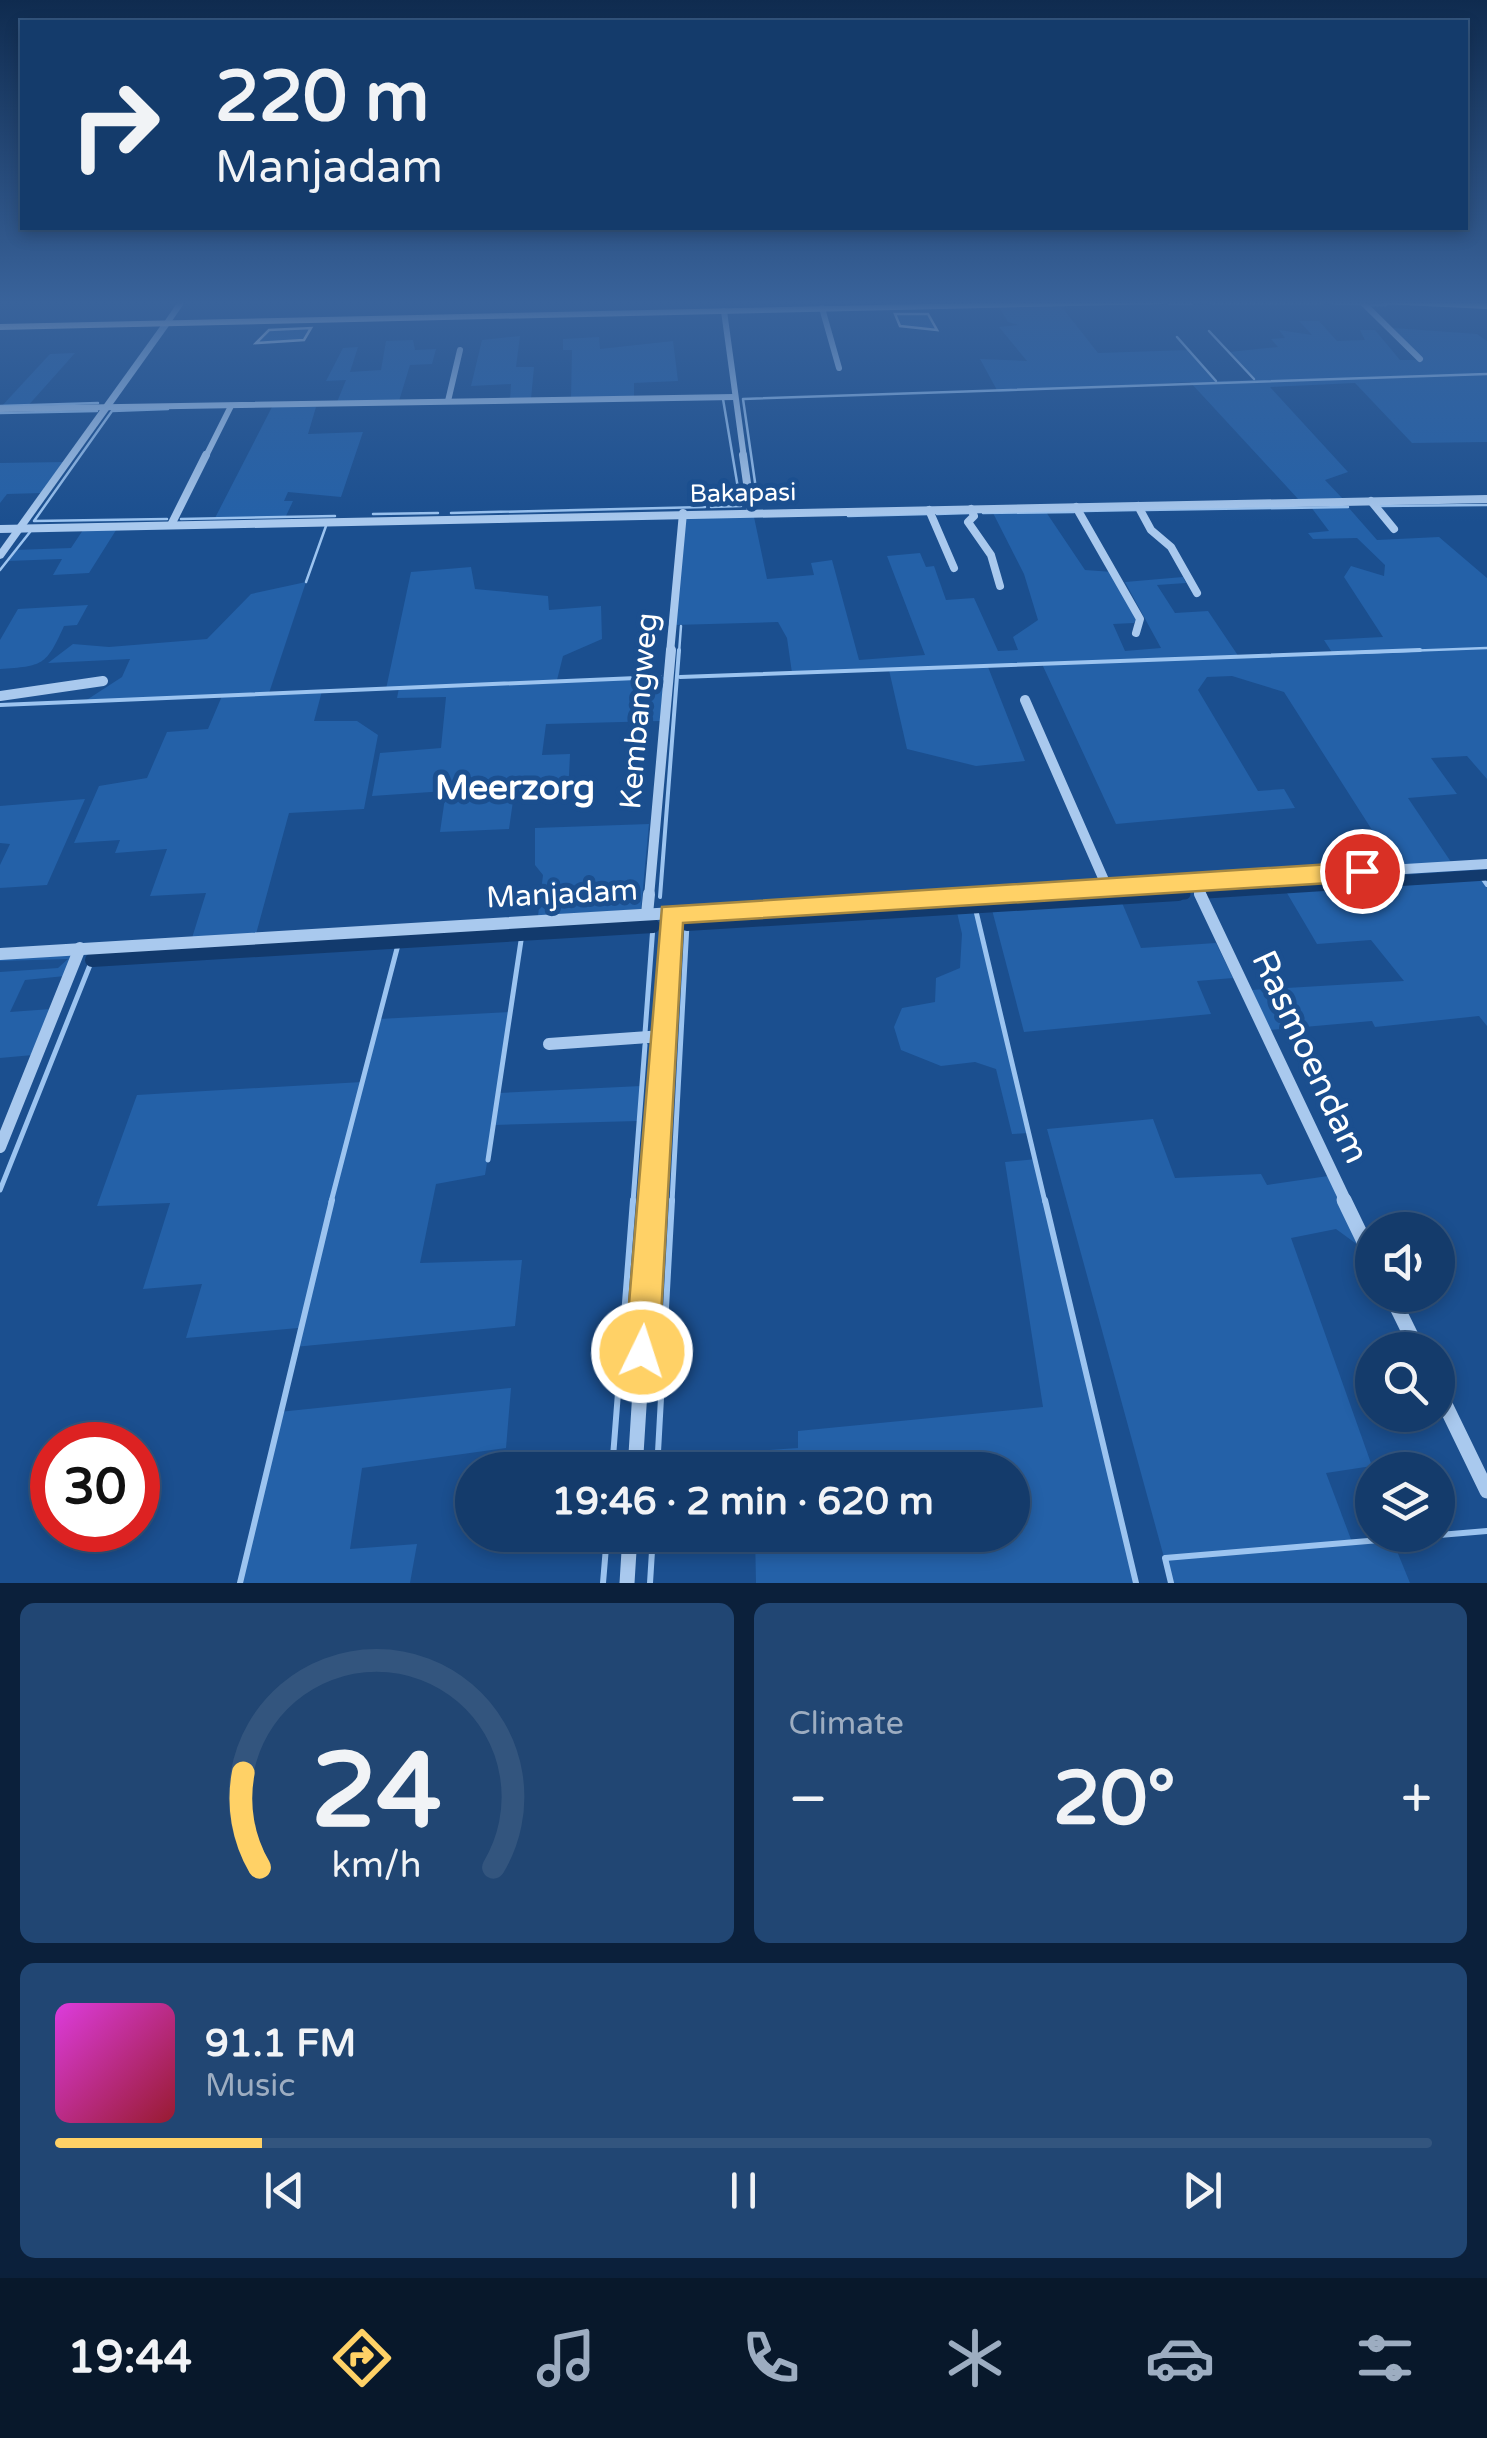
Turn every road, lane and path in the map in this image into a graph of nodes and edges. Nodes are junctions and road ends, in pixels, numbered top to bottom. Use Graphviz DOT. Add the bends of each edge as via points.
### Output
graph roads {
  1 [pos="130,375"];
  2 [pos="454,375"];
  3 [pos="732,375"];
  4 [pos="734,397"];
  5 [pos="448,401"];
  6 [pos="107,408"];
  7 [pos="230,408"];
  8 [pos="0,409"];
  9 [pos="1487,499"];
  10 [pos="1371,501"];
  11 [pos="1138,506"];
  12 [pos="1076,508"];
  13 [pos="972,509"];
  14 [pos="928,510"];
  15 [pos="751,511"];
  16 [pos="683,514"];
  17 [pos="172,523"];
  18 [pos="20,528"];
  19 [pos="0,529"];
  20 [pos="1394,529"];
  21 [pos="0,556"];
  22 [pos="954,568"];
  23 [pos="1000,586"];
  24 [pos="1197,593"];
  25 [pos="1136,633"];
  26 [pos="103,681"];
  27 [pos="0,696"];
  28 [pos="1025,700"];
  29 [pos="1487,864"];
  30 [pos="1194,882"];
  31 [pos="1107,887"];
  32 [pos="646,914"];
  33 [pos="670,914"];
  34 [pos="80,948"];
  35 [pos="0,954"];
  36 [pos="662,1036"];
  37 [pos="549,1044"];
  38 [pos="0,1147"];
  39 [pos="1355,1222"];
  40 [pos="1455,1425"];
  41 [pos="635,1452"];
  42 [pos="1487,1491"];
  43 [pos="629,1552"];
  44 [pos="627,1583"];
  1 -- 6 [label="street"];
  2 -- 5 [label="street"];
  3 -- 4 [label="street"];
  4 -- 5 [label="street"];
  4 -- 15 [label="street"];
  5 -- 7 [label="street"];
  6 -- 7 [label="street"];
  6 -- 8 [label="street"];
  6 -- 18 [label="street"];
  7 -- 17 [label="street"];
  9 -- 10 [label="street, Bakapasi"];
  10 -- 11 [label="street, Bakapasi"];
  10 -- 20 [label="street"];
  11 -- 12 [label="street, Bakapasi"];
  11 -- 24 [label="street"];
  12 -- 13 [label="street, Bakapasi"];
  12 -- 25 [label="street" via="1140,619"];
  13 -- 14 [label="street, Bakapasi"];
  13 -- 23 [label="street" via="968,522 991,555"];
  14 -- 15 [label="street, Bakapasi"];
  14 -- 22 [label="street"];
  15 -- 16 [label="street, Bakapasi"];
  16 -- 17 [label="street, Bakapasi"];
  16 -- 32 [label="street, Kembangweg"];
  17 -- 18 [label="street, Bakapasi"];
  18 -- 19 [label="street, Bakapasi"];
  18 -- 21 [label="street"];
  26 -- 27 [label="street"];
  28 -- 31 [label="street"];
  29 -- 30 [label="street, Manjadam"];
  30 -- 31 [label="street, Manjadam"];
  30 -- 39 [label="street, Rasmoendam"];
  31 -- 33 [label="street, Manjadam"];
  32 -- 33 [label="street, Manjadam"];
  32 -- 34 [label="street, Manjadam"];
  33 -- 36 [label="street"];
  34 -- 35 [label="street, Manjadam"];
  34 -- 38 [label="street"];
  36 -- 37 [label="street"];
  36 -- 41 [label="street"];
  40 -- 42 [label="street"];
  43 -- 44 [label="street"];
}
